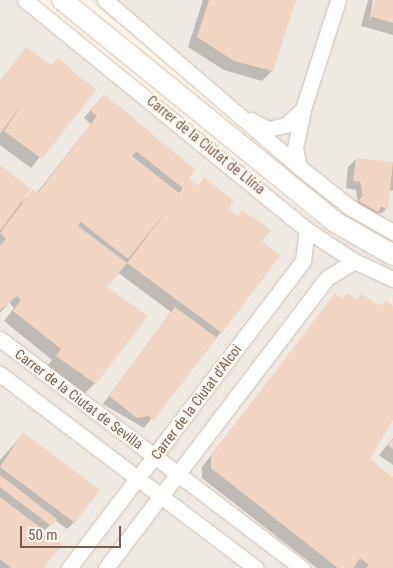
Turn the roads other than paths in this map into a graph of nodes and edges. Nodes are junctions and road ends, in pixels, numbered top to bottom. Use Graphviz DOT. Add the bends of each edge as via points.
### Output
graph roads {
  1 [pos="25,0"];
  2 [pos="62,0"];
  3 [pos="105,0"];
  4 [pos="338,0"];
  5 [pos="303,108"];
  6 [pos="244,117"];
  7 [pos="298,167"];
  8 [pos="307,230"];
  9 [pos="393,232"];
  10 [pos="393,255"];
  11 [pos="354,261"];
  12 [pos="393,279"];
  13 [pos="0,339"];
  14 [pos="0,374"];
  15 [pos="156,458"];
  16 [pos="178,474"];
  17 [pos="139,479"];
  18 [pos="161,496"];
  19 [pos="69,568"];
  20 [pos="106,568"];
  21 [pos="256,568"];
  22 [pos="302,568"];
  1 -- 8 [label="street, Carrer de la Ciutat de Llíria"];
  2 -- 10 [label="street, Carrer de la Ciutat de Llíria" via="335,222"];
  3 -- 6 [label="street"];
  4 -- 5 [label="street"];
  5 -- 6 [label="street" via="286,125 268,128"];
  5 -- 7 [label="street" via="295,148"];
  6 -- 7 [label="street"];
  7 -- 9 [label="street" via="351,208"];
  8 -- 11 [label="street, Carrer de la Ciutat de Llíria"];
  8 -- 15 [label="street, Carrer de la Ciutat d'Alcoi" via="303,261"];
  11 -- 12 [label="street, Carrer de la Ciutat de Llíria"];
  11 -- 16 [label="street, Carrer de la Ciutat d'Alcoi" via="327,278"];
  13 -- 15 [label="street, Carrer de la Ciutat de Sevilla"];
  14 -- 17 [label="street, Carrer de la Ciutat de Sevilla"];
  15 -- 16 [label="street, Carrer de la Ciutat de Sevilla"];
  15 -- 17 [label="street, Carrer de la Ciutat d'Alcoi"];
  16 -- 18 [label="street, Carrer de la Ciutat d'Alcoi"];
  16 -- 22 [label="street, Carrer de la Ciutat de Sevilla"];
  17 -- 18 [label="street, Carrer de la Ciutat de Sevilla"];
  17 -- 19 [label="street, Carrer de la Ciutat d'Alcoi"];
  18 -- 20 [label="street, Carrer de la Ciutat d'Alcoi"];
  18 -- 21 [label="street, Carrer de la Ciutat de Sevilla"];
}
